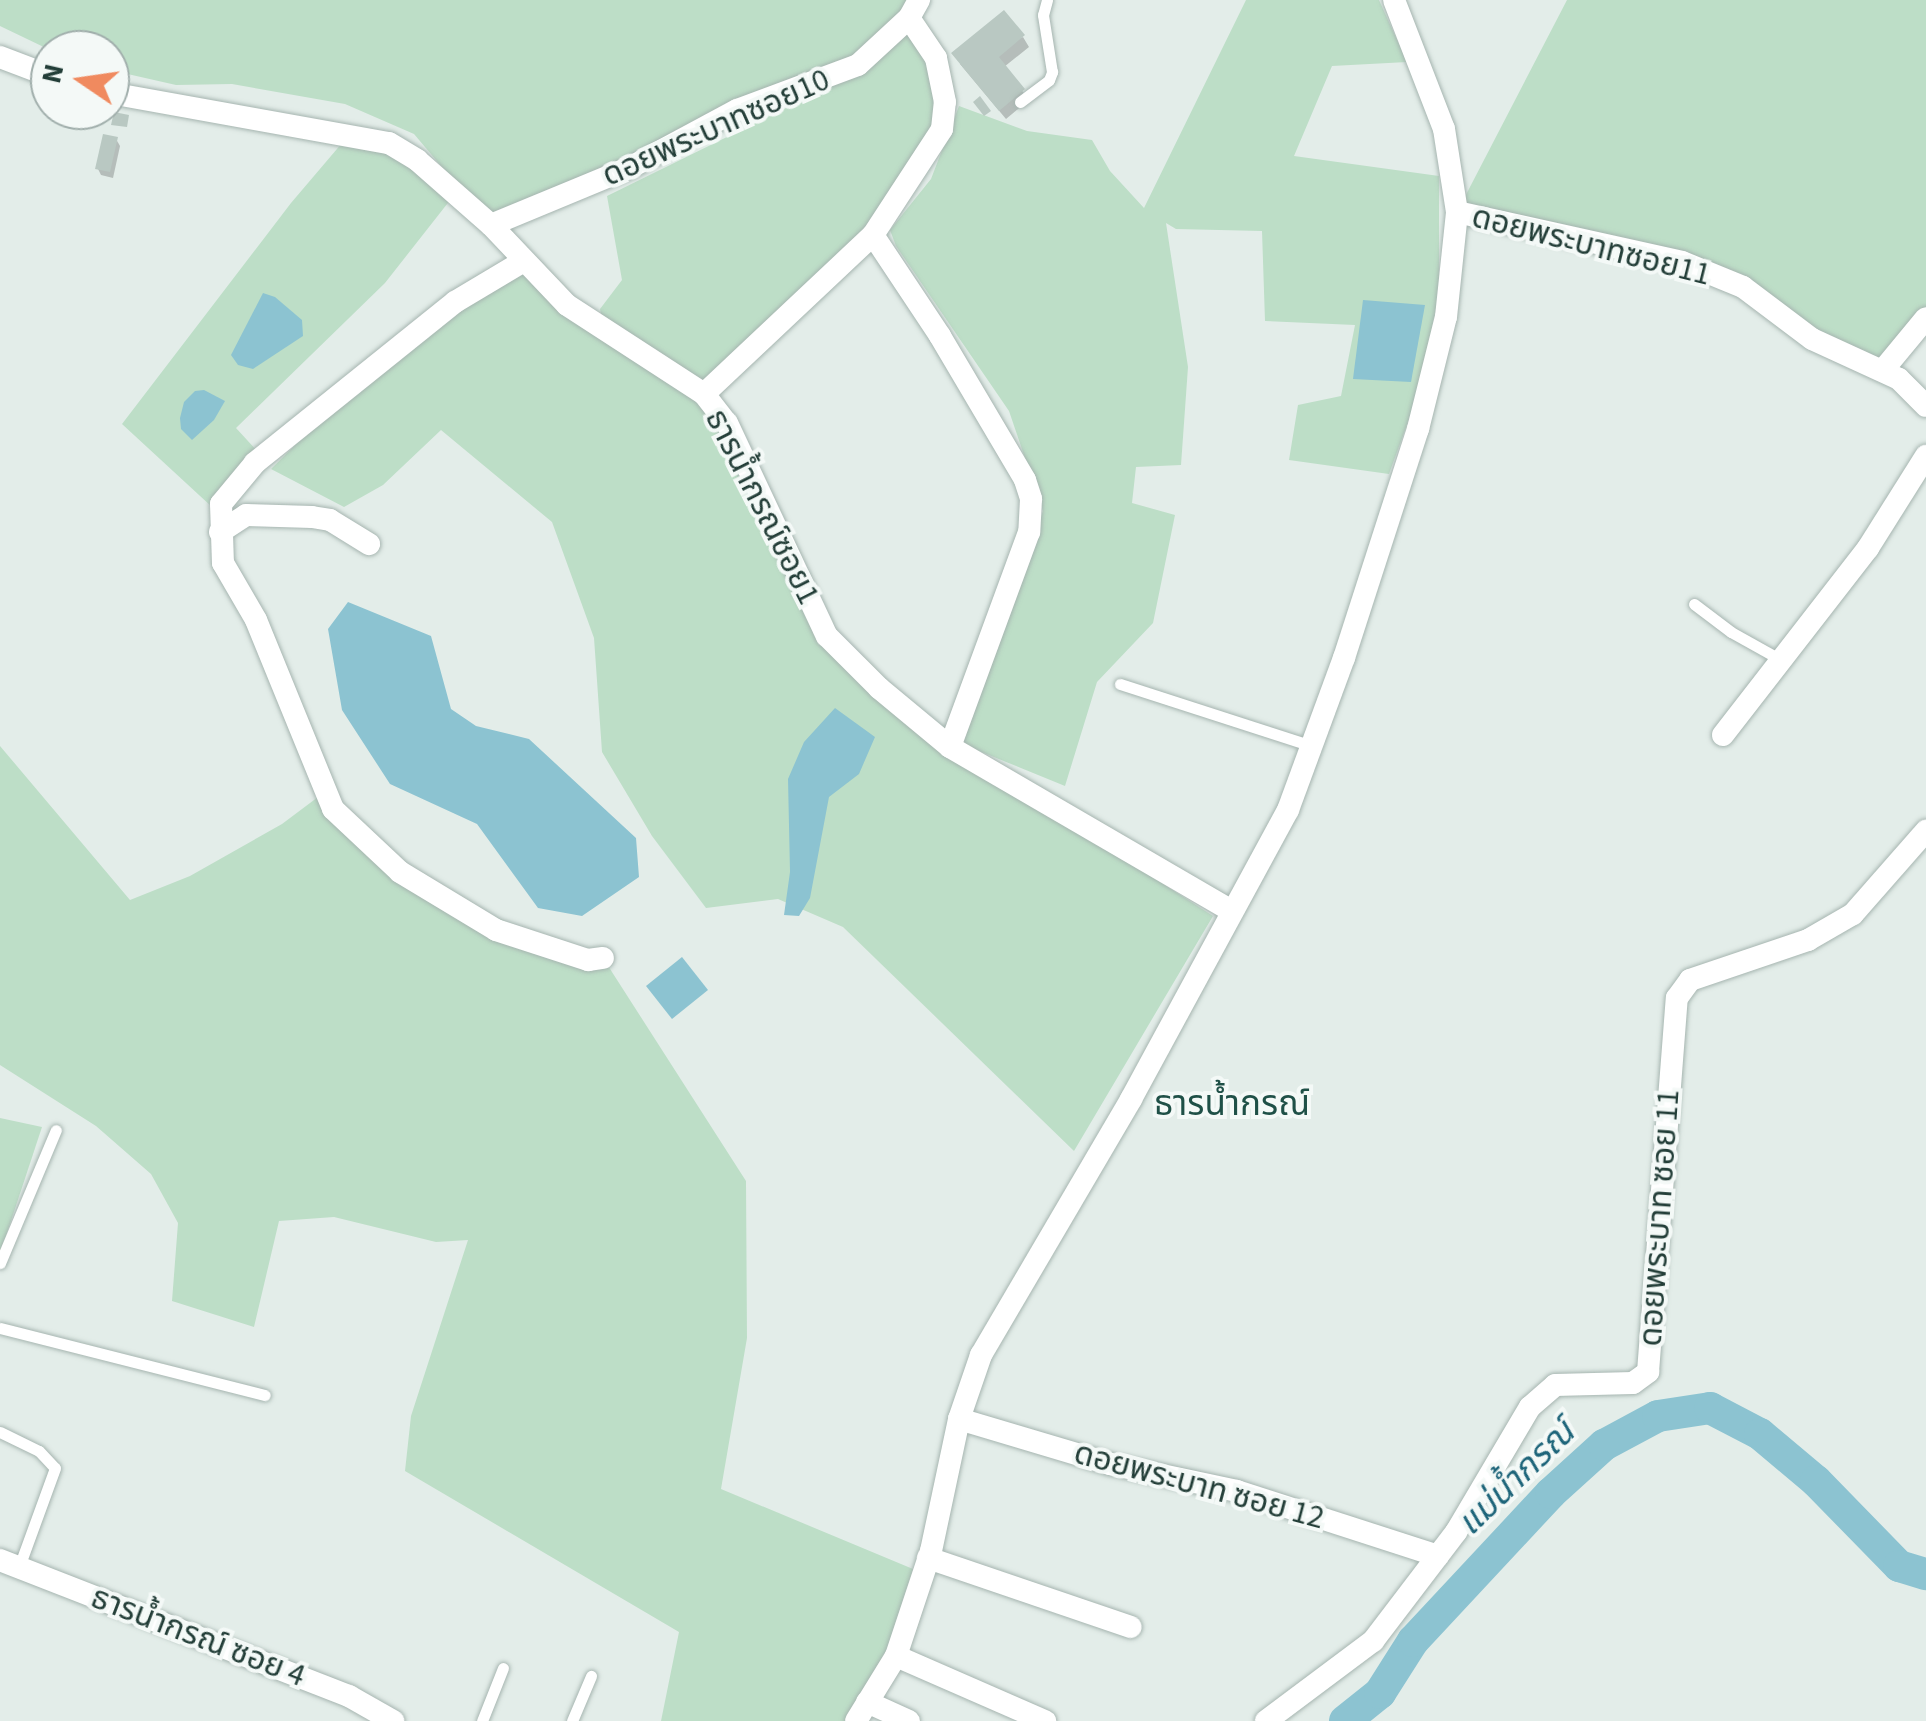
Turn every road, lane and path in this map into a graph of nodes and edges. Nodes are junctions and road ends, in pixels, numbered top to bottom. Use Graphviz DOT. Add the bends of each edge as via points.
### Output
graph roads {
  1 [pos="1046,0"];
  2 [pos="1394,0"];
  3 [pos="914,9"];
  4 [pos="0,57"];
  5 [pos="30,68"];
  6 [pos="130,98"];
  7 [pos="1020,102"];
  8 [pos="1457,212"];
  9 [pos="491,224"];
  10 [pos="873,235"];
  11 [pos="522,262"];
  12 [pos="1926,318"];
  13 [pos="1883,370"];
  14 [pos="704,394"];
  15 [pos="1926,406"];
  16 [pos="1926,456"];
  17 [pos="220,532"];
  18 [pos="368,544"];
  19 [pos="1694,604"];
  20 [pos="1781,660"];
  21 [pos="1120,684"];
  22 [pos="1722,735"];
  23 [pos="1312,746"];
  24 [pos="950,747"];
  25 [pos="1926,831"];
  26 [pos="1230,910"];
  27 [pos="603,958"];
  28 [pos="56,1130"];
  29 [pos="0,1263"];
  30 [pos="0,1328"];
  31 [pos="265,1395"];
  32 [pos="960,1419"];
  33 [pos="0,1432"];
  34 [pos="1438,1556"];
  35 [pos="928,1558"];
  36 [pos="10,1564"];
  37 [pos="1131,1626"];
  38 [pos="896,1656"];
  39 [pos="504,1668"];
  40 [pos="592,1676"];
  41 [pos="862,1711"];
  42 [pos="393,1721"];
  43 [pos="482,1721"];
  44 [pos="572,1721"];
  45 [pos="909,1721"];
  46 [pos="1045,1721"];
  47 [pos="1266,1721"];
  1 -- 7 [label="lane" via="1052,72"];
  2 -- 8 [label="street" via="1444,129"];
  3 -- 9 [label="street, ดอยพระบาทซอย10" via="858,65 737,110 631,167"];
  3 -- 10 [label="street" via="936,58 945,116"];
  4 -- 5 [label="street"];
  6 -- 9 [label="street, ธารน้ำกรณ์ซอย1" via="389,143"];
  8 -- 13 [label="street, ดอยพระบาทซอย11" via="1682,262 1743,286 1812,338"];
  8 -- 23 [label="street" via="1446,318 1418,430"];
  9 -- 11 [label="street, ธารน้ำกรณ์ซอย1"];
  10 -- 14 [label="street"];
  10 -- 24 [label="street" via="940,336 1031,499 1029,532"];
  11 -- 14 [label="street, ธารน้ำกรณ์ซอย1" via="568,305"];
  11 -- 17 [label="street" via="455,302 255,463 221,504"];
  12 -- 13 [label="street"];
  13 -- 15 [label="street, ดอยพระบาทซอย11"];
  14 -- 24 [label="street, ธารน้ำกรณ์ซอย1" via="727,423 827,636"];
  16 -- 20 [label="street" via="1868,548"];
  17 -- 18 [label="street" via="246,516 312,517 330,520"];
  17 -- 27 [label="street" via="223,564 256,620 334,808 400,872 496,930 588,960"];
  19 -- 20 [label="lane"];
  20 -- 22 [label="street"];
  21 -- 23 [label="lane"];
  23 -- 26 [label="street" via="1288,810"];
  24 -- 26 [label="street, ธารน้ำกรณ์ซอย1"];
  25 -- 34 [label="street, ดอยพระบาท ซอย 11" via="1853,914 1808,940 1690,980 1676,998 1648,1372 1633,1383 1555,1385 1530,1408"];
  26 -- 32 [label="street" via="1132,1098 981,1355"];
  28 -- 29 [label="lane"];
  30 -- 31 [label="lane"];
  32 -- 34 [label="street, ดอยพระบาท ซอย 12" via="1110,1464 1237,1491"];
  32 -- 35 [label="street"];
  33 -- 36 [label="lane" via="39,1451 55,1468"];
  34 -- 47 [label="street, ดอยพระบาท ซอย 11" via="1373,1641"];
  35 -- 37 [label="street"];
  35 -- 38 [label="street"];
  36 -- 42 [label="street, ธารน้ำกรณ์ ซอย 4" via="349,1696"];
  38 -- 41 [label="street"];
  38 -- 46 [label="street"];
  39 -- 43 [label="lane"];
  40 -- 44 [label="lane"];
  41 -- 45 [label="street"];
}
